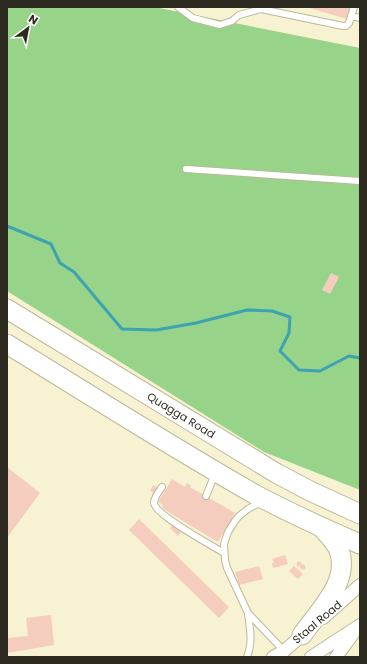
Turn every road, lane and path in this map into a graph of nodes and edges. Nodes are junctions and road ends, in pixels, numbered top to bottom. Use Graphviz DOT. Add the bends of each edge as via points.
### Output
graph roads {
  1 [pos="178,7"];
  2 [pos="354,7"];
  3 [pos="351,16"];
  4 [pos="360,18"];
  5 [pos="186,169"];
  6 [pos="360,181"];
  7 [pos="7,308"];
  8 [pos="7,344"];
  9 [pos="217,471"];
  10 [pos="276,473"];
  11 [pos="162,487"];
  12 [pos="206,496"];
  13 [pos="267,500"];
  14 [pos="360,502"];
  15 [pos="360,514"];
  16 [pos="324,529"];
  17 [pos="360,544"];
  18 [pos="224,553"];
  19 [pos="360,585"];
  20 [pos="248,613"];
  21 [pos="360,625"];
  22 [pos="302,635"];
  23 [pos="281,655"];
  24 [pos="247,657"];
  25 [pos="311,657"];
  26 [pos="336,657"];
  1 -- 3 [label="lane" via="193,18 220,25 232,21 239,15 261,9 343,26 349,23"];
  2 -- 3 [label="lane"];
  3 -- 4 [label="lane"];
  5 -- 6 [label="lane"];
  7 -- 10 [label="main road, Quagga Road"];
  8 -- 9 [label="main road"];
  9 -- 12 [label="lane"];
  9 -- 13 [label="main road"];
  10 -- 14 [label="main road"];
  10 -- 15 [label="main road, Quagga Road"];
  11 -- 18 [label="lane" via="154,506 170,521 188,528"];
  13 -- 16 [label="main road"];
  13 -- 18 [label="lane" via="239,516 228,532"];
  16 -- 17 [label="main road"];
  16 -- 22 [label="main road" via="337,546 341,575 337,586"];
  18 -- 20 [label="lane" via="227,568"];
  19 -- 22 [label="street, Staal Road"];
  20 -- 23 [label="lane"];
  20 -- 24 [label="lane" via="251,644"];
  21 -- 25 [label="street"];
  21 -- 26 [label="street"];
  22 -- 23 [label="street, Staal Road"];
}
